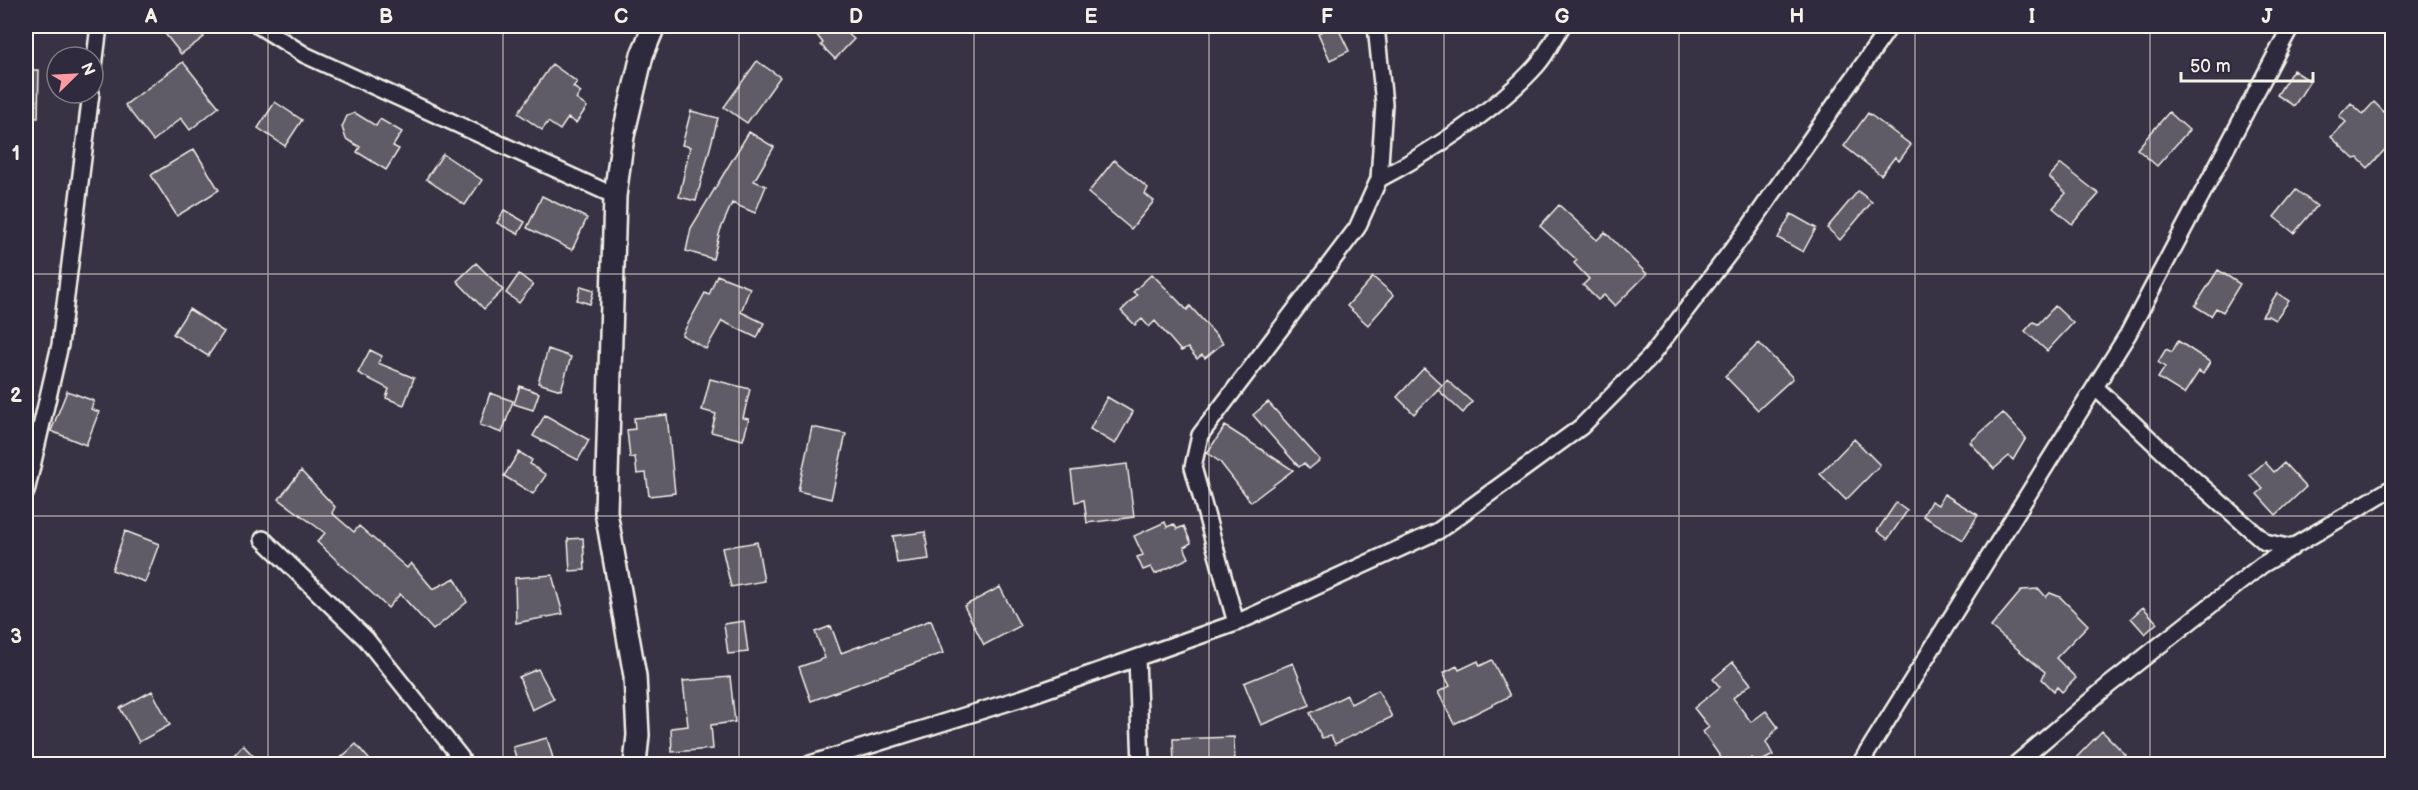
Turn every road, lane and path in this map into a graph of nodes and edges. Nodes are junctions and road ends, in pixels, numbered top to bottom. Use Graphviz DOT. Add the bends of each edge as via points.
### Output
graph roads {
  1 [pos="99,26"];
  2 [pos="259,26"];
  3 [pos="654,26"];
  4 [pos="1376,26"];
  5 [pos="1562,26"];
  6 [pos="1890,26"];
  7 [pos="2291,26"];
  8 [pos="97,45"];
  9 [pos="90,105"];
  10 [pos="1379,179"];
  11 [pos="615,196"];
  12 [pos="2096,387"];
  13 [pos="2392,488"];
  14 [pos="26,492"];
  15 [pos="263,539"];
  16 [pos="2292,548"];
  17 [pos="1236,623"];
  18 [pos="1137,658"];
  19 [pos="461,765"];
  20 [pos="635,765"];
  21 [pos="810,765"];
  22 [pos="1141,765"];
  23 [pos="1860,765"];
  24 [pos="2016,765"];
  1 -- 8 [label="street"];
  2 -- 11 [label="street" via="305,55"];
  3 -- 11 [label="street" via="642,55 626,124"];
  4 -- 10 [label="street" via="1384,105"];
  5 -- 10 [label="street" via="1538,64 1509,92 1415,161"];
  6 -- 17 [label="street" via="1747,230 1651,356 1581,427 1438,531"];
  7 -- 12 [label="street"];
  9 -- 14 [label="street" via="60,345"];
  10 -- 17 [label="street" via="1358,228 1200,435 1193,467"];
  11 -- 20 [label="street" via="606,512 635,676"];
  12 -- 16 [label="street" via="2172,461 2265,542"];
  12 -- 23 [label="street"];
  13 -- 16 [label="street"];
  15 -- 19 [label="street" via="366,639 461,758"];
  16 -- 24 [label="street" via="2262,565 2109,685"];
  17 -- 18 [label="street"];
  18 -- 21 [label="street"];
  18 -- 22 [label="street"];
}
